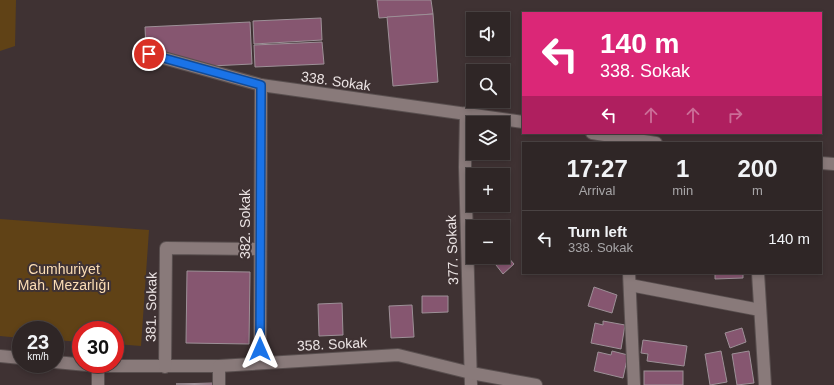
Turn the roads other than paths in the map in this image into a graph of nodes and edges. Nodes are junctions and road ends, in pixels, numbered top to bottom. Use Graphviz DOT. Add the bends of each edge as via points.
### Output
graph roads {
  1 [pos="149,54"];
  2 [pos="261,85"];
  3 [pos="466,113"];
  4 [pos="522,122"];
  5 [pos="598,134"];
  6 [pos="650,142"];
  7 [pos="822,163"];
  8 [pos="834,164"];
  9 [pos="260,249"];
  10 [pos="758,274"];
  11 [pos="630,279"];
  12 [pos="760,310"];
  13 [pos="0,356"];
  14 [pos="12,357"];
  15 [pos="260,363"];
  16 [pos="124,366"];
  17 [pos="165,366"];
  18 [pos="219,366"];
  19 [pos="98,373"];
  20 [pos="471,373"];
  21 [pos="98,385"];
  22 [pos="219,385"];
  23 [pos="472,385"];
  24 [pos="536,385"];
  25 [pos="634,385"];
  26 [pos="765,385"];
  1 -- 2 [label="street, 338. Sokak"];
  2 -- 3 [label="street, 338. Sokak"];
  2 -- 9 [label="street, 382. Sokak"];
  3 -- 4 [label="street, 338. Sokak"];
  3 -- 20 [label="street, 377. Sokak" via="465,167"];
  5 -- 6 [label="street"];
  7 -- 8 [label="street"];
  9 -- 15 [label="street, 382. Sokak"];
  9 -- 17 [label="street, 381. Sokak" via="166,248"];
  10 -- 12 [label="street"];
  11 -- 12 [label="street"];
  11 -- 25 [label="street"];
  12 -- 26 [label="street"];
  13 -- 14 [label="street"];
  15 -- 18 [label="street, 358. Sokak"];
  15 -- 20 [label="street, 358. Sokak" via="398,355"];
  16 -- 17 [label="street, 358. Sokak"];
  17 -- 18 [label="street, 358. Sokak"];
  18 -- 22 [label="street"];
  19 -- 21 [label="street"];
  20 -- 23 [label="street, 377. Sokak"];
  20 -- 24 [label="street, 358. Sokak"];
}
